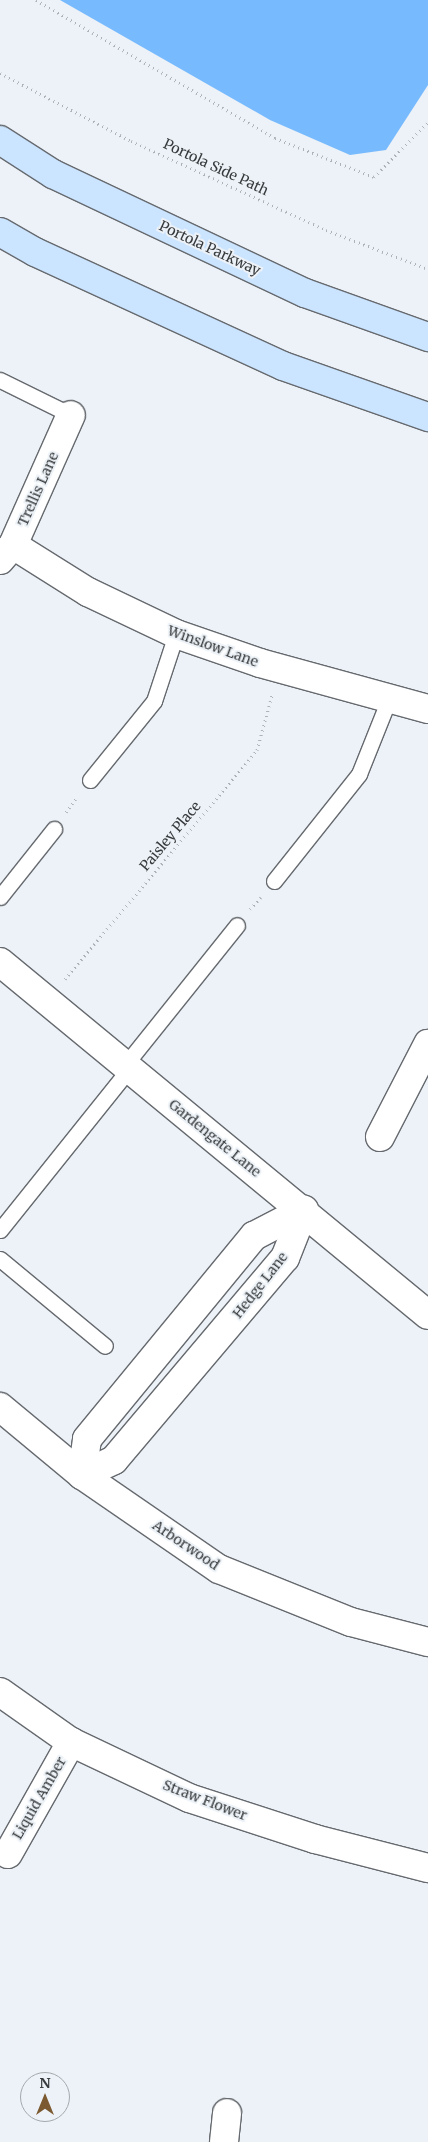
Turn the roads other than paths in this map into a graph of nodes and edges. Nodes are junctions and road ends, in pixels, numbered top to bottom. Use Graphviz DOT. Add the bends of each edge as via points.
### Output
graph roads {
  1 [pos="0,140"];
  2 [pos="0,232"];
  3 [pos="428,337"];
  4 [pos="0,380"];
  5 [pos="70,415"];
  6 [pos="428,417"];
  7 [pos="6,552"];
  8 [pos="176,634"];
  9 [pos="388,699"];
  10 [pos="428,709"];
  11 [pos="90,780"];
  12 [pos="54,829"];
  13 [pos="274,881"];
  14 [pos="0,897"];
  15 [pos="237,926"];
  16 [pos="0,962"];
  17 [pos="428,1044"];
  18 [pos="127,1067"];
  19 [pos="380,1137"];
  20 [pos="304,1210"];
  21 [pos="0,1230"];
  22 [pos="0,1259"];
  23 [pos="428,1315"];
  24 [pos="105,1346"];
  25 [pos="0,1407"];
  26 [pos="82,1475"];
  27 [pos="428,1642"];
  28 [pos="0,1692"];
  29 [pos="71,1742"];
  30 [pos="8,1854"];
  31 [pos="428,1868"];
  32 [pos="227,2113"];
  33 [pos="224,2142"];
  1 -- 3 [label="main road, Portola Parkway" via="53,174 305,293"];
  2 -- 6 [label="main road" via="35,252 283,366"];
  4 -- 5 [label="lane"];
  5 -- 7 [label="street, Trellis Lane"];
  7 -- 8 [label="street, Winslow Lane"];
  8 -- 9 [label="street, Winslow Lane" via="279,669"];
  8 -- 11 [label="lane" via="154,701"];
  9 -- 10 [label="street, Winslow Lane"];
  9 -- 13 [label="lane" via="359,774"];
  12 -- 14 [label="lane"];
  15 -- 18 [label="lane"];
  16 -- 18 [label="street, Gardengate Lane"];
  17 -- 19 [label="street"];
  18 -- 20 [label="street, Gardengate Lane"];
  18 -- 21 [label="lane"];
  20 -- 23 [label="street, Gardengate Lane"];
  20 -- 26 [label="street, Hedge Lane" via="285,1258 114,1460"];
  20 -- 26 [label="street" via="254,1236 87,1439"];
  22 -- 24 [label="lane"];
  25 -- 26 [label="street, Arborwood"];
  26 -- 27 [label="street, Arborwood" via="219,1569 351,1622"];
  28 -- 29 [label="street, Straw Flower"];
  29 -- 30 [label="street, Liquid Amber"];
  29 -- 31 [label="street, Straw Flower" via="189,1798 315,1839"];
  32 -- 33 [label="street"];
}
